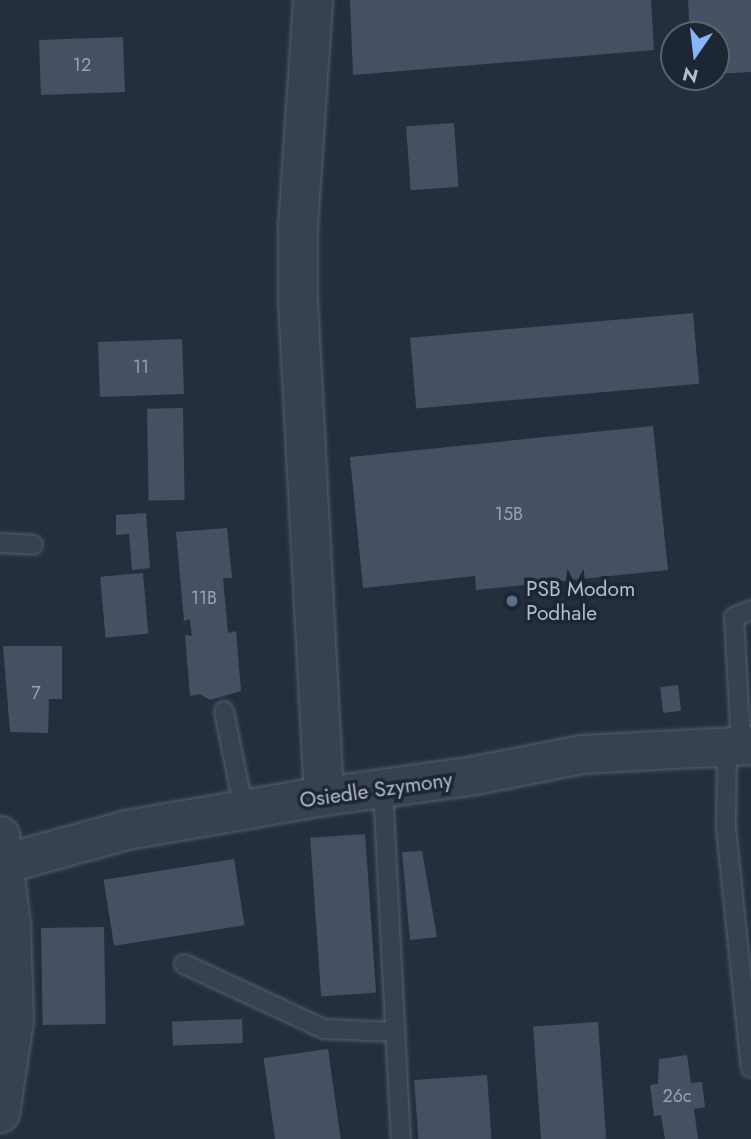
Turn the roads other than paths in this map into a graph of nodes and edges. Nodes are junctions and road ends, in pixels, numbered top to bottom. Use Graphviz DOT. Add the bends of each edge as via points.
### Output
graph roads {
  1 [pos="313,0"];
  2 [pos="0,542"];
  3 [pos="33,545"];
  4 [pos="751,610"];
  5 [pos="224,711"];
  6 [pos="740,745"];
  7 [pos="383,789"];
  8 [pos="324,796"];
  9 [pos="244,810"];
  10 [pos="2,855"];
  11 [pos="184,964"];
  12 [pos="395,1032"];
  13 [pos="751,1068"];
  14 [pos="0,1113"];
  15 [pos="401,1139"];
  1 -- 8 [label="street" via="299,201 298,304"];
  2 -- 3 [label="lane"];
  4 -- 6 [label="lane" via="734,617"];
  5 -- 9 [label="lane"];
  6 -- 7 [label="street, Osiedle Szymony" via="581,754"];
  6 -- 13 [label="lane" via="726,828"];
  7 -- 8 [label="street, Osiedle Szymony"];
  7 -- 12 [label="lane"];
  8 -- 9 [label="street, Osiedle Szymony"];
  9 -- 10 [label="street, Osiedle Szymony"];
  10 -- 14 [label="street" via="14,1020"];
  11 -- 12 [label="lane" via="324,1029"];
  12 -- 15 [label="lane"];
}
